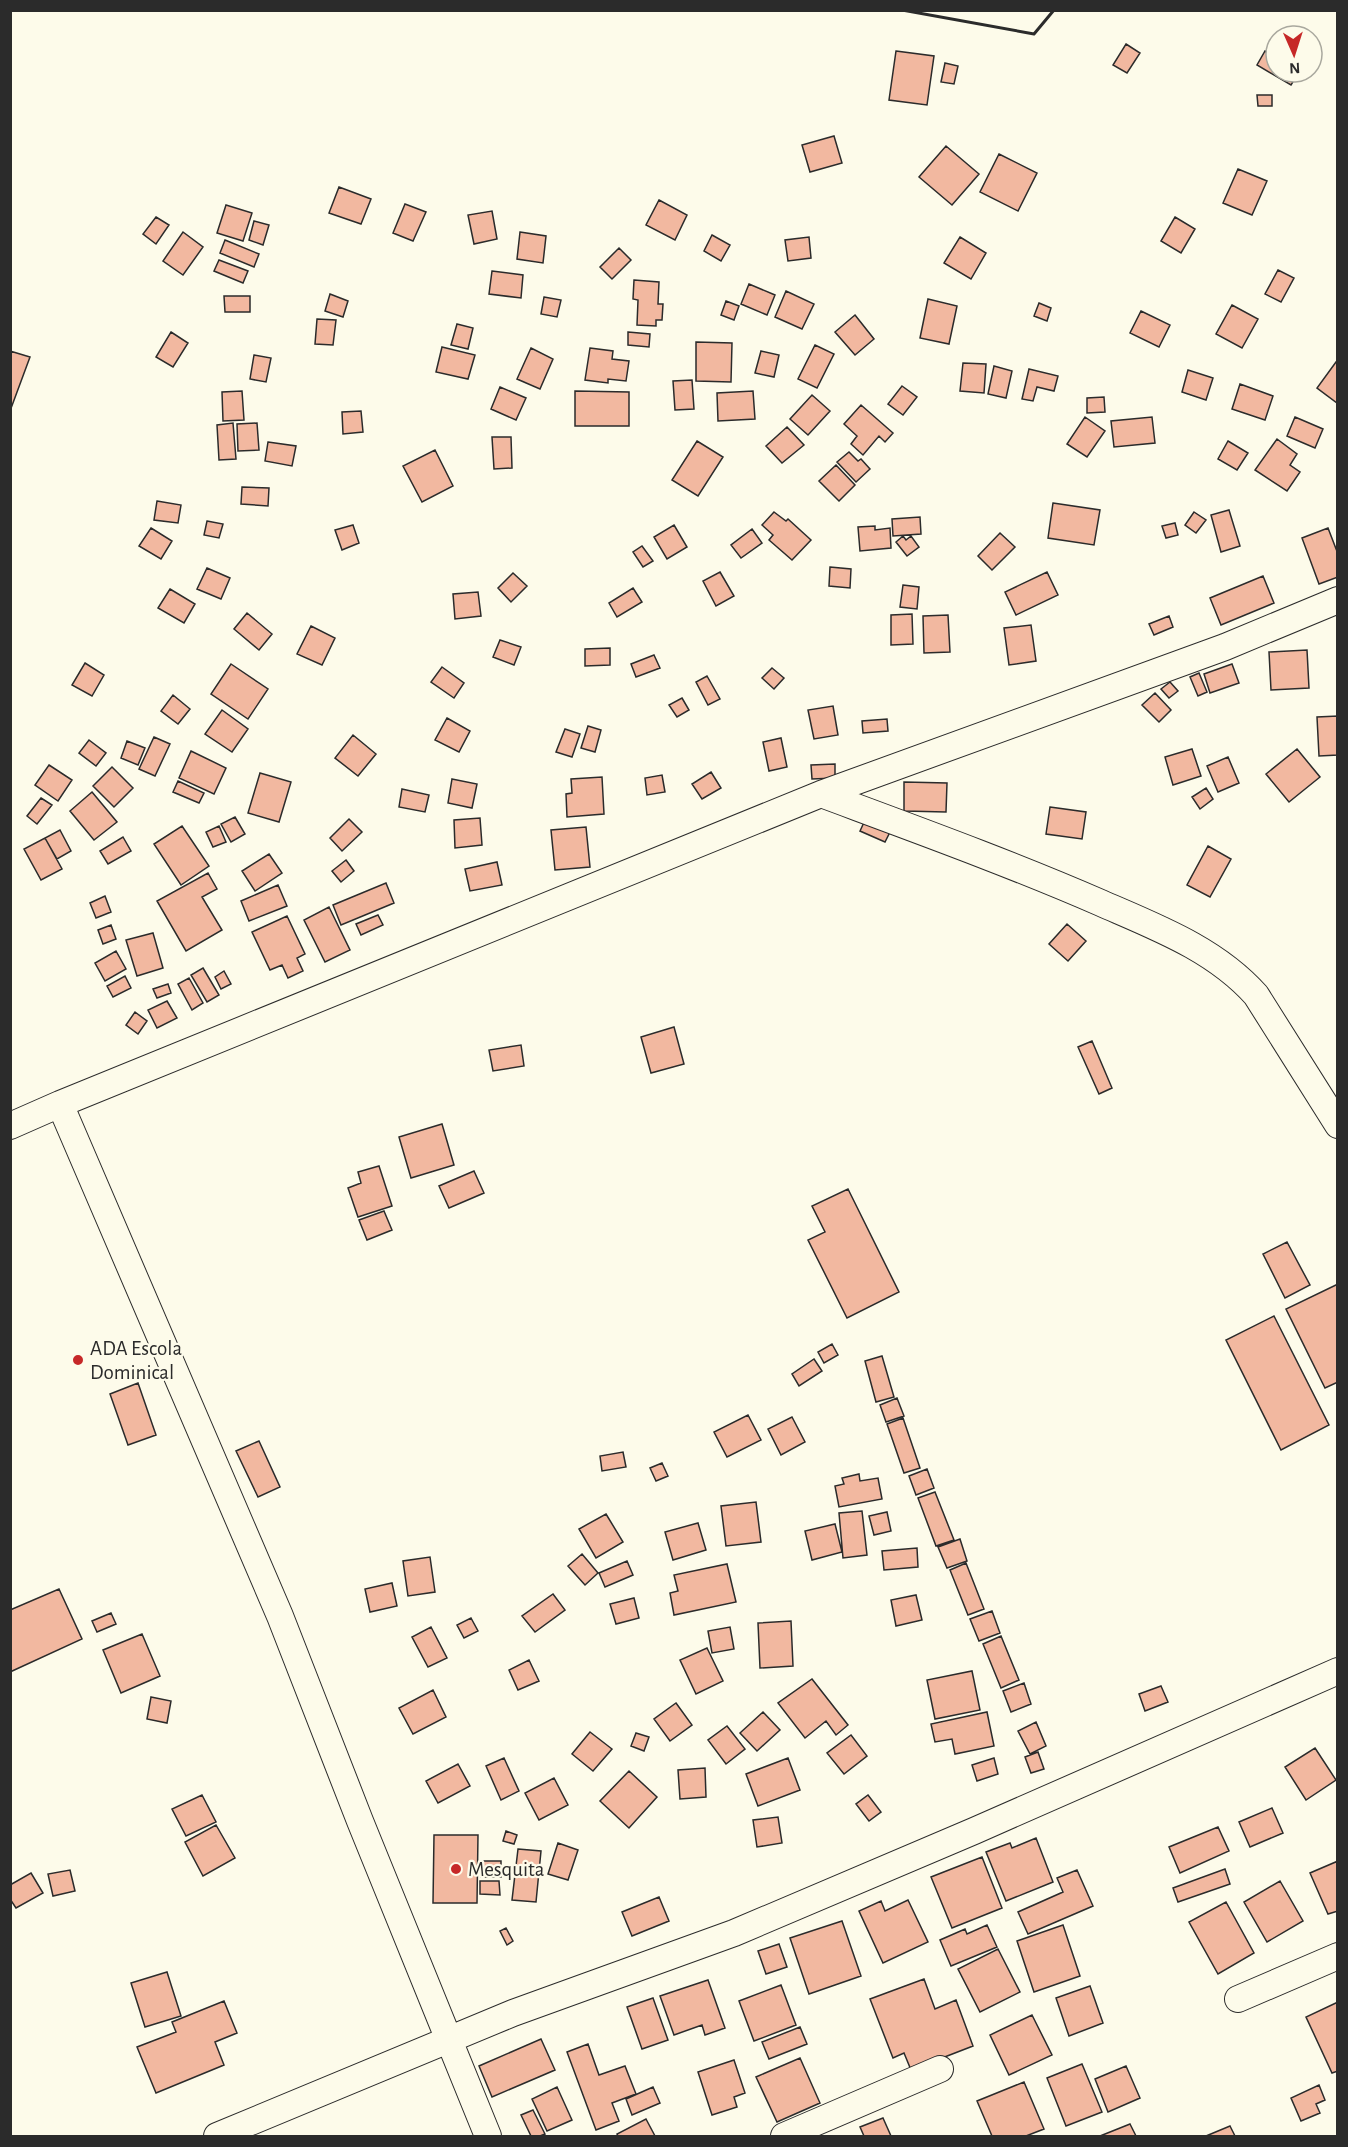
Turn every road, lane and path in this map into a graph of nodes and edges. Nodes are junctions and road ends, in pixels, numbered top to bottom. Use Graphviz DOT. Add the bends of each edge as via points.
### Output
graph roads {
  1 [pos="1338,600"];
  2 [pos="821,794"];
  3 [pos="60,1104"];
  4 [pos="1338,1125"];
  5 [pos="10,1126"];
  6 [pos="1338,1671"];
  7 [pos="1338,1956"];
  8 [pos="1238,2000"];
  9 [pos="448,2041"];
  10 [pos="940,2069"];
  11 [pos="217,2136"];
  12 [pos="488,2136"];
  13 [pos="784,2136"];
  1 -- 2 [label="street" via="1225,647"];
  2 -- 3 [label="street"];
  2 -- 4 [label="street" via="1034,873 1174,935 1223,965 1256,995"];
  3 -- 5 [label="street"];
  3 -- 9 [label="street" via="280,1616"];
  6 -- 9 [label="street" via="734,1933 513,2013"];
  7 -- 8 [label="street"];
  9 -- 11 [label="street"];
  9 -- 12 [label="street"];
  10 -- 13 [label="street"];
}
